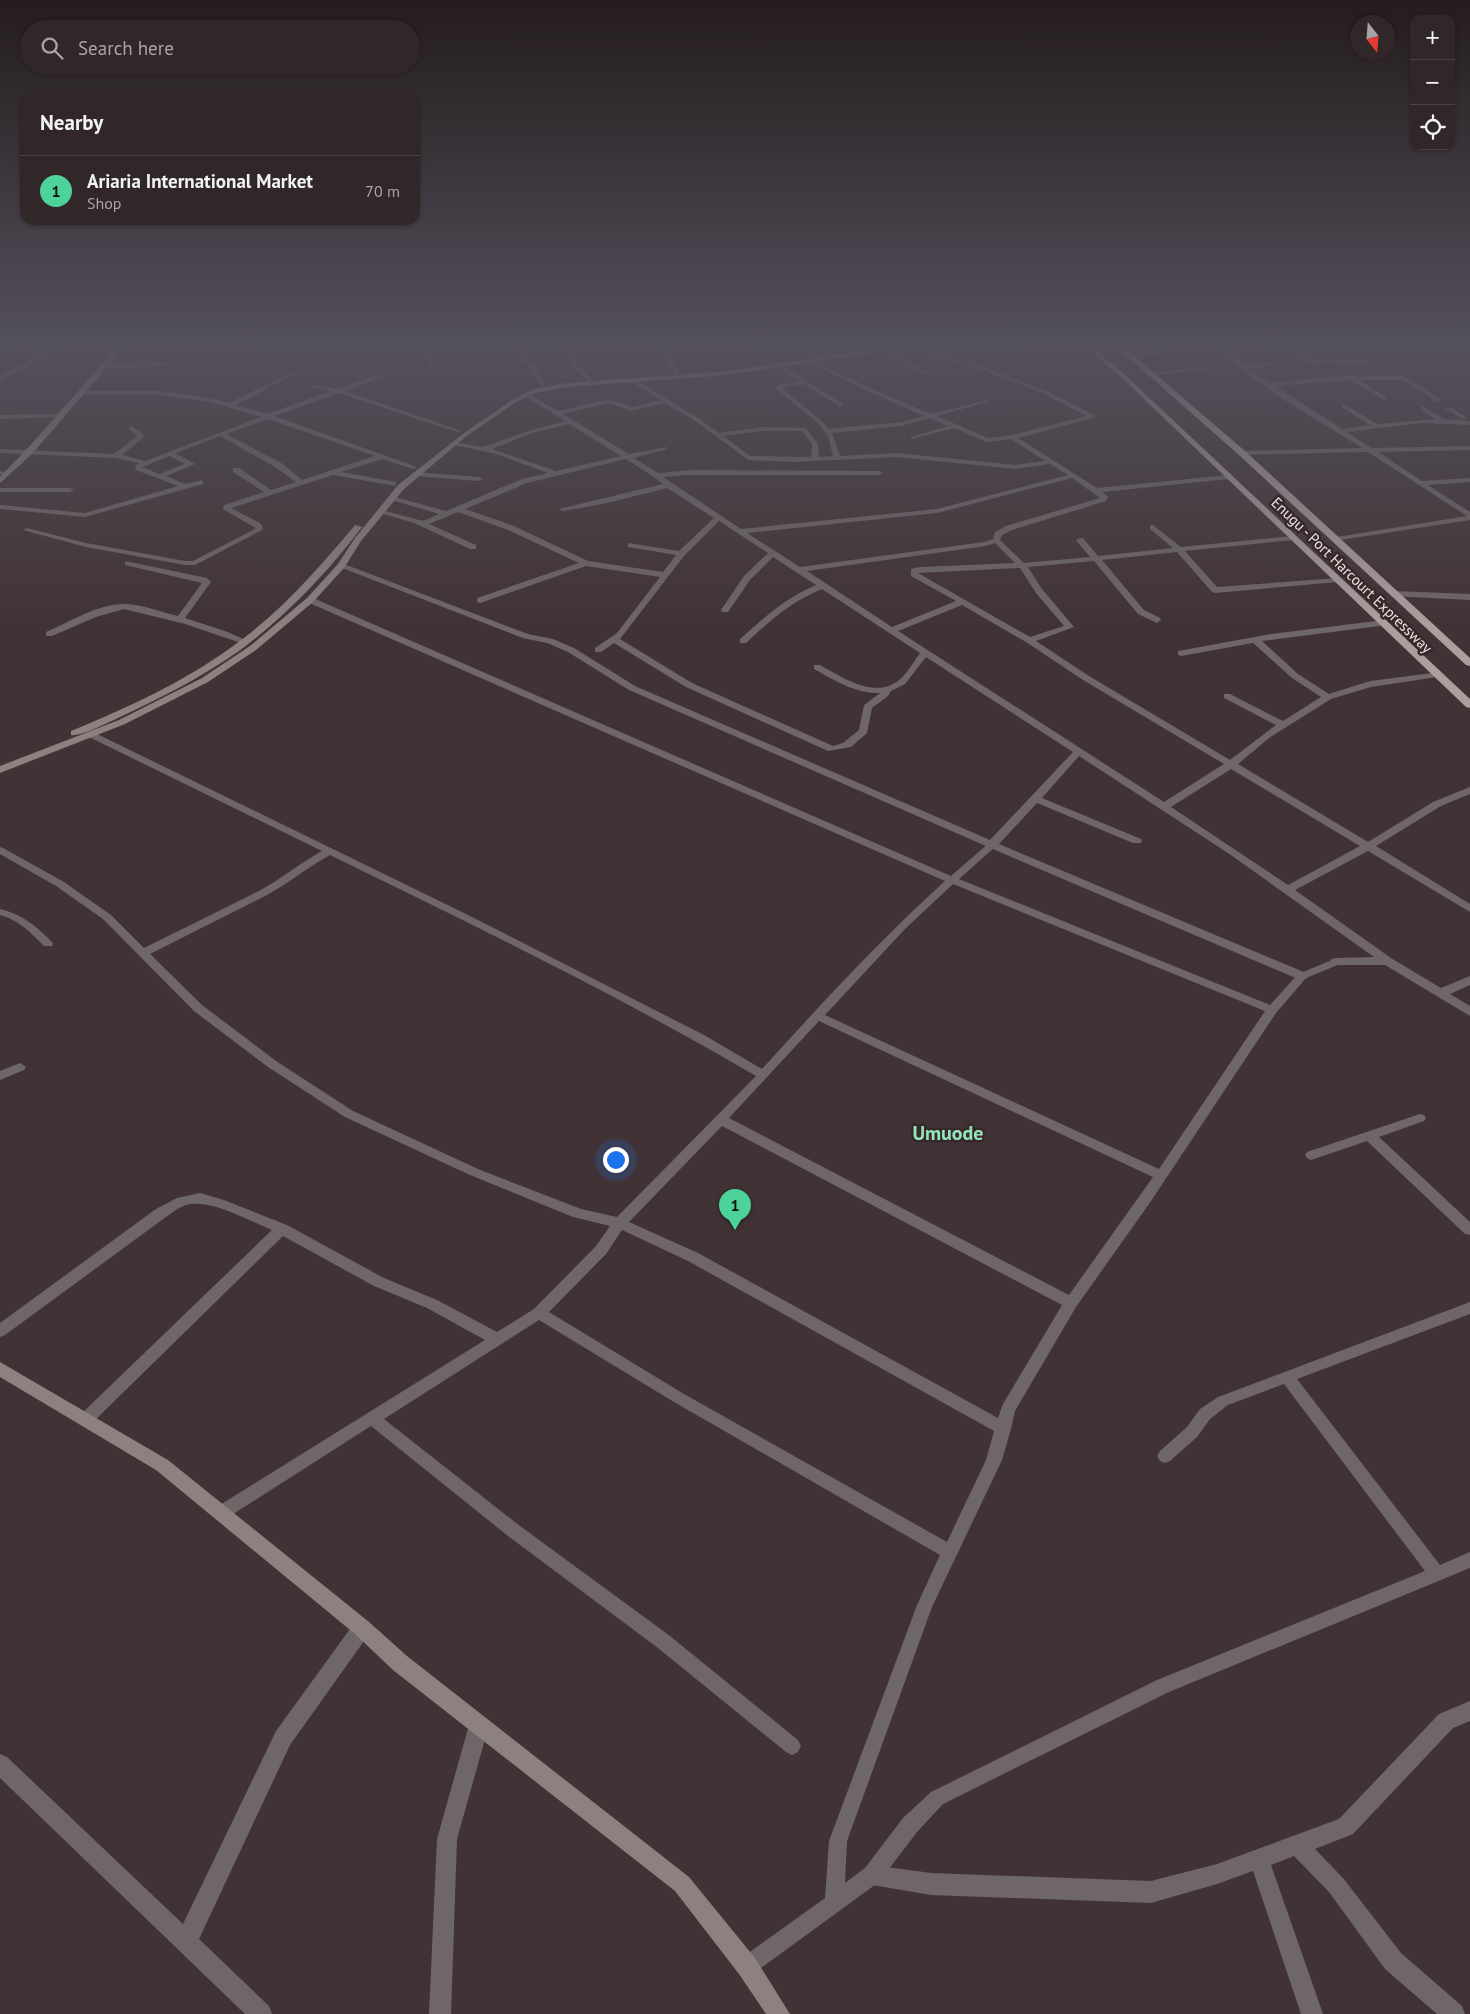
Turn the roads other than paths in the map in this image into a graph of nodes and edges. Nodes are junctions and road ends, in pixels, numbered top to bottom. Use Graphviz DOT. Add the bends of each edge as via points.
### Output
graph roads {
  1 [pos="43,436"];
  2 [pos="141,436"];
  3 [pos="216,436"];
  4 [pos="225,436"];
  5 [pos="325,436"];
  6 [pos="454,436"];
  7 [pos="464,436"];
  8 [pos="519,436"];
  9 [pos="592,436"];
  10 [pos="718,436"];
  11 [pos="809,436"];
  12 [pos="830,436"];
  13 [pos="920,436"];
  14 [pos="978,436"];
  15 [pos="1016,436"];
  16 [pos="1186,436"];
  17 [pos="1223,436"];
  18 [pos="1349,436"];
  19 [pos="1012,437"];
  20 [pos="913,438"];
  21 [pos="453,444"];
  22 [pos="664,448"];
  23 [pos="1470,448"];
  24 [pos="485,449"];
  25 [pos="1367,449"];
  26 [pos="0,451"];
  27 [pos="28,453"];
  28 [pos="169,453"];
  29 [pos="1242,453"];
  30 [pos="116,456"];
  31 [pos="383,456"];
  32 [pos="626,457"];
  33 [pos="837,457"];
  34 [pos="816,458"];
  35 [pos="146,462"];
  36 [pos="1052,462"];
  37 [pos="730,465"];
  38 [pos="236,470"];
  39 [pos="414,470"];
  40 [pos="331,472"];
  41 [pos="4,473"];
  42 [pos="554,473"];
  43 [pos="685,473"];
  44 [pos="878,473"];
  45 [pos="657,475"];
  46 [pos="160,476"];
  47 [pos="1073,476"];
  48 [pos="1229,477"];
  49 [pos="479,479"];
  50 [pos="1470,480"];
  51 [pos="0,481"];
  52 [pos="200,482"];
  53 [pos="300,482"];
  54 [pos="1420,483"];
  55 [pos="393,484"];
  56 [pos="668,485"];
  57 [pos="184,486"];
  58 [pos="0,490"];
  59 [pos="70,490"];
  60 [pos="1096,490"];
  61 [pos="268,492"];
  62 [pos="389,501"];
  63 [pos="0,507"];
  64 [pos="458,509"];
  65 [pos="563,509"];
  66 [pos="381,512"];
  67 [pos="446,514"];
  68 [pos="718,517"];
  69 [pos="1470,517"];
  70 [pos="422,524"];
  71 [pos="1153,527"];
  72 [pos="26,530"];
  73 [pos="740,531"];
  74 [pos="1293,538"];
  75 [pos="996,540"];
  76 [pos="1080,540"];
  77 [pos="1337,540"];
  78 [pos="631,545"];
  79 [pos="473,547"];
  80 [pos="1178,548"];
  81 [pos="773,553"];
  82 [pos="681,554"];
  83 [pos="1096,558"];
  84 [pos="128,563"];
  85 [pos="586,563"];
  86 [pos="1022,565"];
  87 [pos="341,566"];
  88 [pos="799,570"];
  89 [pos="664,575"];
  90 [pos="1338,580"];
  91 [pos="823,585"];
  92 [pos="1394,594"];
  93 [pos="1470,596"];
  94 [pos="310,600"];
  95 [pos="480,600"];
  96 [pos="964,601"];
  97 [pos="725,610"];
  98 [pos="180,619"];
  99 [pos="1157,620"];
  100 [pos="1384,624"];
  101 [pos="892,630"];
  102 [pos="49,634"];
  103 [pos="615,640"];
  104 [pos="1029,640"];
  105 [pos="1255,640"];
  106 [pos="244,641"];
  107 [pos="743,641"];
  108 [pos="598,650"];
  109 [pos="925,652"];
  110 [pos="1180,653"];
  111 [pos="1470,663"];
  112 [pos="817,667"];
  113 [pos="1437,674"];
  114 [pos="888,689"];
  115 [pos="1227,696"];
  116 [pos="1328,697"];
  117 [pos="1470,705"];
  118 [pos="1283,725"];
  119 [pos="92,736"];
  120 [pos="1078,752"];
  121 [pos="0,761"];
  122 [pos="1230,765"];
  123 [pos="0,770"];
  124 [pos="1470,790"];
  125 [pos="1036,799"];
  126 [pos="1164,807"];
  127 [pos="1137,841"];
  128 [pos="992,844"];
  129 [pos="1367,847"];
  130 [pos="0,850"];
  131 [pos="330,851"];
  132 [pos="950,879"];
  133 [pos="1287,890"];
  134 [pos="1470,909"];
  135 [pos="0,912"];
  136 [pos="48,944"];
  137 [pos="143,953"];
  138 [pos="1387,961"];
  139 [pos="1336,962"];
  140 [pos="1302,976"];
  141 [pos="1470,980"];
  142 [pos="1441,994"];
  143 [pos="1272,1010"];
  144 [pos="1470,1012"];
  145 [pos="816,1015"];
  146 [pos="20,1067"];
  147 [pos="764,1075"];
  148 [pos="0,1076"];
  149 [pos="1420,1118"];
  150 [pos="720,1119"];
  151 [pos="1369,1135"];
  152 [pos="1311,1155"];
  153 [pos="1161,1175"];
  154 [pos="620,1223"];
  155 [pos="282,1229"];
  156 [pos="1470,1230"];
  157 [pos="1071,1303"];
  158 [pos="1470,1308"];
  159 [pos="539,1313"];
  160 [pos="0,1331"];
  161 [pos="496,1339"];
  162 [pos="0,1369"];
  163 [pos="1287,1377"];
  164 [pos="372,1418"];
  165 [pos="85,1420"];
  166 [pos="1004,1429"];
  167 [pos="1166,1456"];
  168 [pos="221,1513"];
  169 [pos="951,1553"];
  170 [pos="1470,1560"];
  171 [pos="1437,1574"];
  172 [pos="362,1628"];
  173 [pos="1470,1711"];
  174 [pos="479,1725"];
  175 [pos="792,1746"];
  176 [pos="0,1764"];
  177 [pos="1297,1845"];
  178 [pos="1259,1859"];
  179 [pos="872,1875"];
  180 [pos="834,1903"];
  181 [pos="186,1942"];
  182 [pos="747,1966"];
  183 [pos="261,2014"];
  184 [pos="440,2014"];
  185 [pos="779,2014"];
  186 [pos="1312,2014"];
  187 [pos="1454,2014"];
  1 -- 27 [label="main road"];
  2 -- 30 [label="street"];
  3 -- 28 [label="street"];
  4 -- 53 [label="street" via="280,466"];
  5 -- 31 [label="street"];
  6 -- 39 [label="main road"];
  7 -- 21 [label="main road"];
  8 -- 24 [label="street"];
  9 -- 32 [label="street"];
  10 -- 34 [label="street" via="745,460"];
  11 -- 34 [label="street" via="814,444"];
  12 -- 33 [label="street"];
  13 -- 20 [label="street"];
  14 -- 19 [label="street" via="987,440"];
  15 -- 19 [label="street"];
  16 -- 48 [label="highway, Enugu - Port Harcourt Expressway"];
  17 -- 29 [label="highway, Enugu - Port Harcourt Expressway"];
  18 -- 25 [label="street"];
  19 -- 36 [label="street"];
  21 -- 24 [label="street"];
  21 -- 39 [label="main road"];
  22 -- 32 [label="street"];
  23 -- 25 [label="street"];
  24 -- 42 [label="street"];
  25 -- 29 [label="street"];
  25 -- 54 [label="street"];
  26 -- 27 [label="street"];
  27 -- 30 [label="street"];
  27 -- 41 [label="main road"];
  28 -- 35 [label="street"];
  28 -- 46 [label="street" via="191,464"];
  29 -- 77 [label="highway, Enugu - Port Harcourt Expressway"];
  30 -- 35 [label="street"];
  31 -- 39 [label="street"];
  31 -- 40 [label="street"];
  32 -- 42 [label="street"];
  32 -- 45 [label="street"];
  33 -- 34 [label="street"];
  33 -- 36 [label="street" via="897,456 1009,466"];
  35 -- 46 [label="street" via="139,468"];
  36 -- 47 [label="street"];
  37 -- 43 [label="street"];
  38 -- 61 [label="street"];
  39 -- 49 [label="street"];
  39 -- 55 [label="main road"];
  39 -- 62 [label="main road"];
  40 -- 53 [label="street"];
  40 -- 55 [label="street"];
  41 -- 51 [label="main road"];
  42 -- 64 [label="street" via="517,484"];
  43 -- 44 [label="street"];
  43 -- 45 [label="street"];
  45 -- 56 [label="street"];
  46 -- 57 [label="street"];
  47 -- 60 [label="street"];
  47 -- 73 [label="street" via="937,511"];
  48 -- 60 [label="street"];
  48 -- 74 [label="highway, Enugu - Port Harcourt Expressway"];
  50 -- 54 [label="street"];
  52 -- 57 [label="street"];
  53 -- 61 [label="street"];
  54 -- 69 [label="street"];
  55 -- 106 [label="main road" via="299,594"];
  56 -- 65 [label="street"];
  56 -- 68 [label="street"];
  57 -- 63 [label="street" via="85,515"];
  58 -- 59 [label="street"];
  60 -- 75 [label="street" via="1104,500 1002,531"];
  61 -- 72 [label="street" via="227,506 257,525 258,530 195,563 86,545"];
  62 -- 66 [label="main road"];
  62 -- 67 [label="street" via="402,501"];
  64 -- 67 [label="street"];
  64 -- 85 [label="street" via="511,528"];
  66 -- 70 [label="street"];
  66 -- 87 [label="main road"];
  67 -- 70 [label="street"];
  68 -- 73 [label="street"];
  68 -- 82 [label="street"];
  69 -- 77 [label="street"];
  70 -- 79 [label="street"];
  71 -- 80 [label="street"];
  73 -- 81 [label="street"];
  74 -- 80 [label="street"];
  74 -- 90 [label="highway, Enugu - Port Harcourt Expressway"];
  75 -- 86 [label="street"];
  75 -- 88 [label="street"];
  76 -- 83 [label="street"];
  77 -- 92 [label="highway, Enugu - Port Harcourt Expressway"];
  78 -- 82 [label="street"];
  80 -- 83 [label="street"];
  80 -- 90 [label="street" via="1215,590"];
  81 -- 88 [label="street"];
  81 -- 97 [label="street" via="747,578"];
  82 -- 89 [label="street"];
  83 -- 86 [label="street"];
  83 -- 99 [label="street" via="1141,612"];
  84 -- 98 [label="street" via="207,582"];
  85 -- 89 [label="street"];
  85 -- 95 [label="street"];
  86 -- 96 [label="street" via="914,571"];
  86 -- 104 [label="street" via="1070,627"];
  87 -- 94 [label="main road"];
  87 -- 128 [label="street" via="526,636 556,643 632,688"];
  88 -- 91 [label="street"];
  89 -- 103 [label="street"];
  90 -- 100 [label="highway, Enugu - Port Harcourt Expressway"];
  91 -- 101 [label="street"];
  91 -- 107 [label="street" via="781,607"];
  92 -- 93 [label="street"];
  92 -- 111 [label="highway, Enugu - Port Harcourt Expressway"];
  94 -- 119 [label="main road" via="254,648 205,680"];
  94 -- 132 [label="street"];
  96 -- 101 [label="street"];
  96 -- 104 [label="street"];
  98 -- 102 [label="street" via="120,607"];
  98 -- 106 [label="street"];
  100 -- 105 [label="street"];
  100 -- 113 [label="highway, Enugu - Port Harcourt Expressway"];
  101 -- 109 [label="street"];
  103 -- 108 [label="street"];
  103 -- 114 [label="street" via="689,684 832,748 847,745 864,731 868,707"];
  104 -- 122 [label="street"];
  105 -- 110 [label="street"];
  105 -- 116 [label="street" via="1295,676"];
  106 -- 121 [label="main road" via="218,661 139,703 85,729"];
  109 -- 114 [label="street" via="905,679"];
  109 -- 120 [label="street"];
  112 -- 114 [label="street" via="868,690"];
  113 -- 116 [label="street" via="1370,684"];
  113 -- 117 [label="highway, Enugu - Port Harcourt Expressway"];
  115 -- 118 [label="street"];
  116 -- 118 [label="street"];
  118 -- 122 [label="street"];
  119 -- 123 [label="main road"];
  119 -- 131 [label="street"];
  120 -- 125 [label="street"];
  120 -- 126 [label="street"];
  122 -- 126 [label="street"];
  122 -- 129 [label="street"];
  124 -- 129 [label="street" via="1437,804"];
  125 -- 127 [label="street"];
  125 -- 128 [label="street"];
  126 -- 133 [label="street"];
  128 -- 132 [label="street"];
  128 -- 140 [label="street"];
  129 -- 133 [label="street"];
  129 -- 134 [label="street"];
  130 -- 137 [label="street" via="60,884 107,917"];
  131 -- 137 [label="street" via="304,865 281,884"];
  131 -- 147 [label="street" via="700,1038"];
  132 -- 143 [label="street"];
  132 -- 145 [label="street"];
  133 -- 138 [label="street"];
  135 -- 136 [label="street" via="19,918"];
  137 -- 154 [label="street" via="198,1008 272,1064 349,1114 474,1172 578,1213"];
  138 -- 139 [label="street"];
  138 -- 142 [label="street"];
  139 -- 140 [label="street"];
  140 -- 143 [label="street"];
  141 -- 142 [label="street"];
  142 -- 144 [label="street"];
  143 -- 153 [label="street"];
  145 -- 147 [label="street"];
  145 -- 153 [label="street"];
  146 -- 148 [label="street"];
  147 -- 150 [label="street"];
  149 -- 151 [label="street"];
  150 -- 154 [label="street"];
  150 -- 157 [label="street"];
  151 -- 152 [label="street"];
  151 -- 156 [label="street"];
  153 -- 157 [label="street"];
  154 -- 159 [label="street" via="601,1250"];
  154 -- 166 [label="street" via="693,1257"];
  155 -- 160 [label="street" via="219,1203 200,1198 182,1201"];
  155 -- 161 [label="street" via="379,1282 432,1304"];
  155 -- 165 [label="street"];
  157 -- 166 [label="street" via="1008,1409"];
  158 -- 163 [label="street"];
  159 -- 161 [label="street"];
  159 -- 169 [label="street" via="679,1398"];
  161 -- 164 [label="street"];
  162 -- 165 [label="main road"];
  163 -- 167 [label="street" via="1223,1401 1205,1414 1192,1432"];
  163 -- 171 [label="street"];
  164 -- 168 [label="street"];
  164 -- 175 [label="street" via="514,1531 664,1642"];
  165 -- 168 [label="main road" via="162,1465"];
  166 -- 169 [label="street" via="994,1460"];
  168 -- 172 [label="main road"];
  169 -- 180 [label="street" via="925,1605 838,1841"];
  170 -- 171 [label="street"];
  171 -- 179 [label="street" via="1164,1686 937,1798 910,1825"];
  172 -- 174 [label="main road" via="400,1663"];
  172 -- 181 [label="street" via="283,1738"];
  173 -- 177 [label="street" via="1446,1721 1346,1827"];
  174 -- 182 [label="main road" via="682,1884"];
  174 -- 184 [label="street" via="447,1838"];
  176 -- 181 [label="street"];
  177 -- 178 [label="street"];
  177 -- 187 [label="street" via="1336,1885 1393,1961"];
  178 -- 179 [label="street" via="1151,1892 931,1884"];
  178 -- 186 [label="street"];
  179 -- 180 [label="street"];
  180 -- 182 [label="street"];
  181 -- 183 [label="street"];
  182 -- 185 [label="main road"];
}
